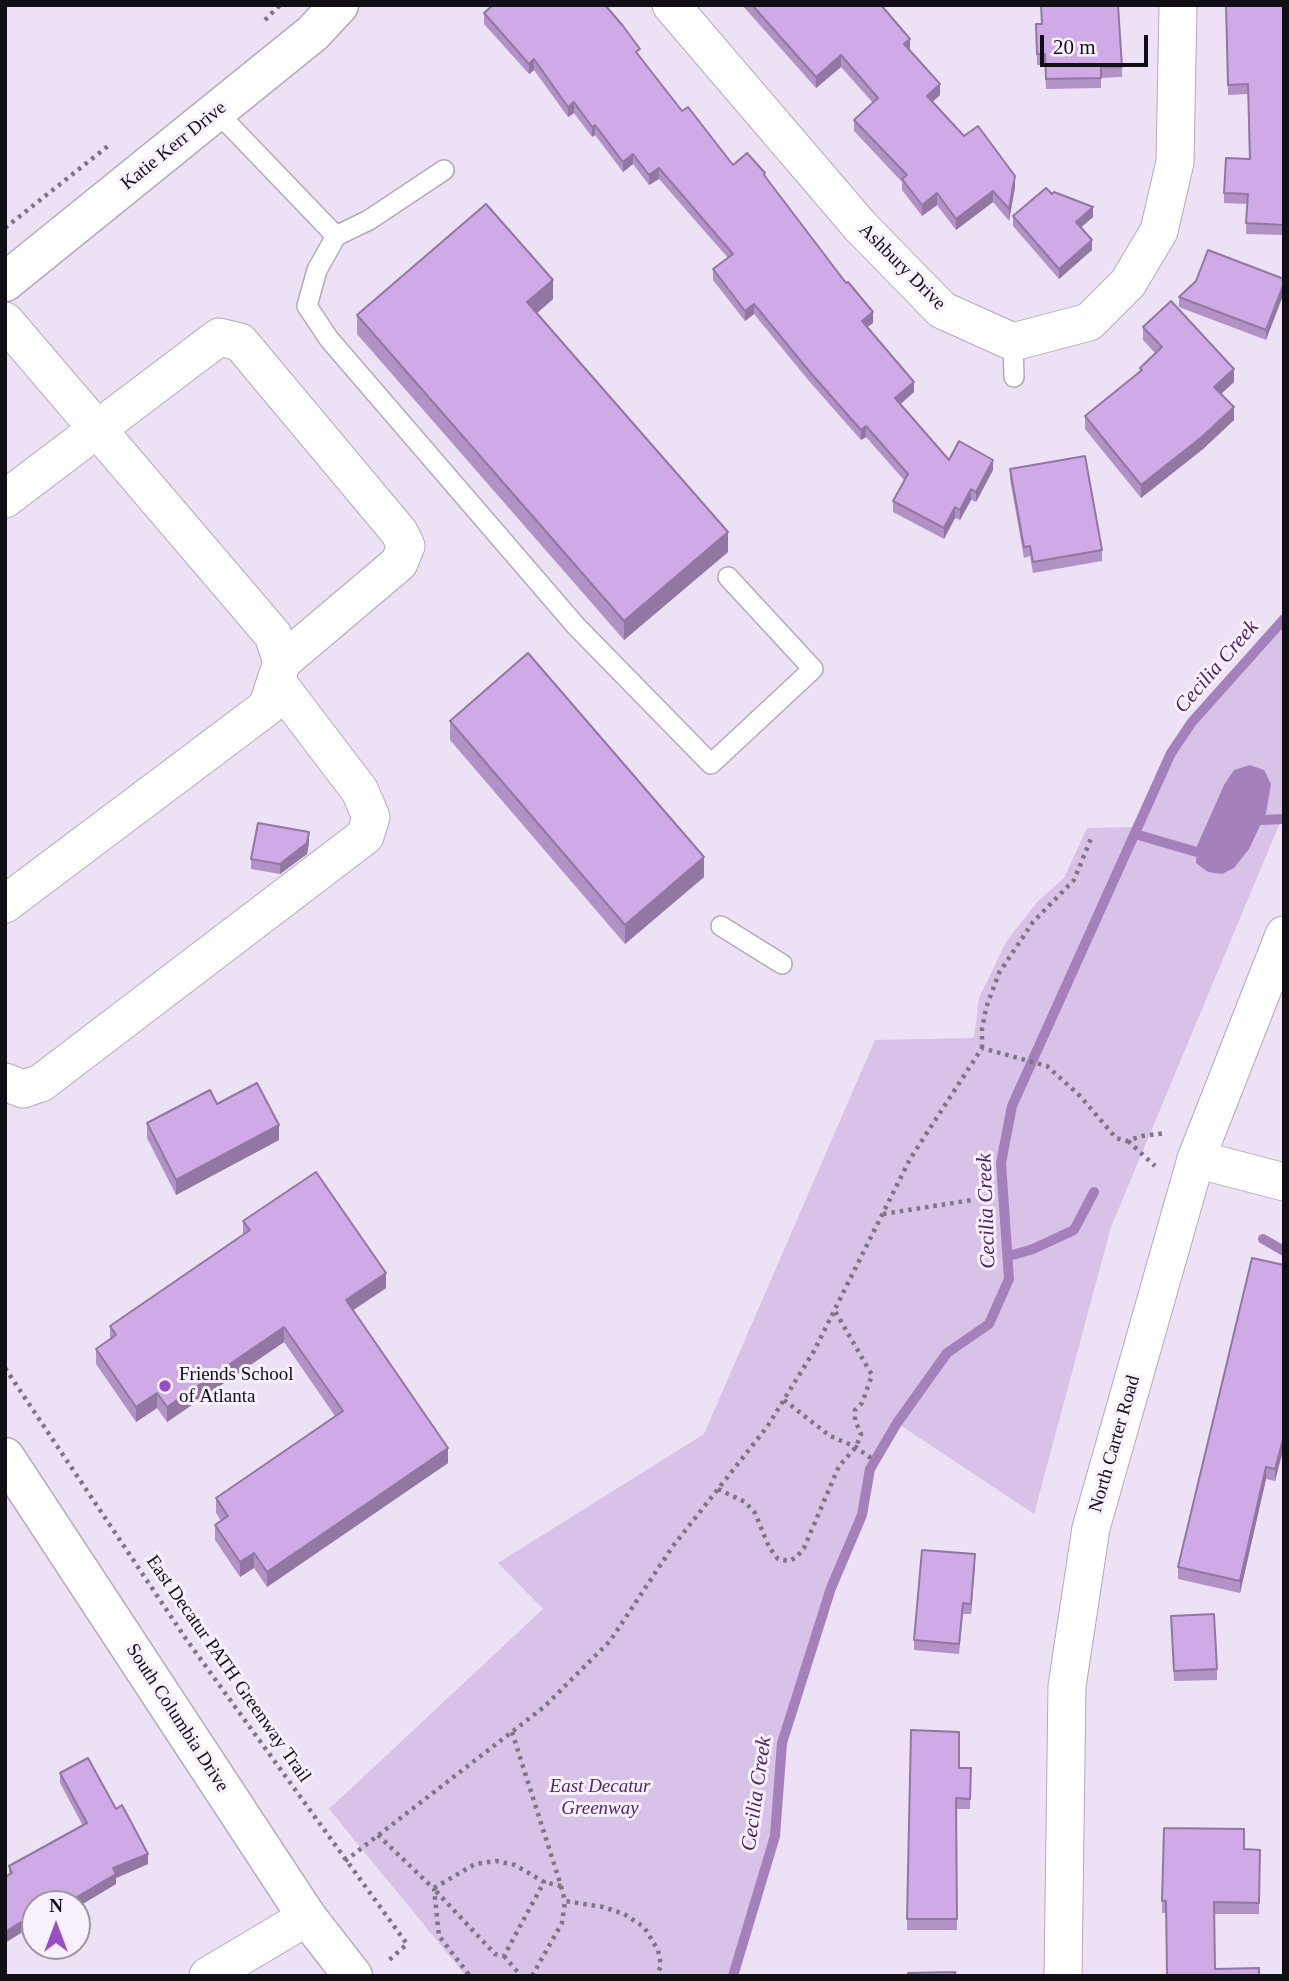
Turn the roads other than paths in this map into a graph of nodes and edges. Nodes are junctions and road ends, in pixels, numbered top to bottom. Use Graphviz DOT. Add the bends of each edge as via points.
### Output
graph roads {
  1 [pos="339,5"];
  2 [pos="671,5"];
  3 [pos="1178,5"];
  4 [pos="217,112"];
  5 [pos="444,170"];
  6 [pos="337,236"];
  7 [pos="5,282"];
  8 [pos="5,321"];
  9 [pos="98,428"];
  10 [pos="5,499"];
  11 [pos="728,577"];
  12 [pos="279,672"];
  13 [pos="5,904"];
  14 [pos="721,926"];
  15 [pos="1284,935"];
  16 [pos="782,964"];
  17 [pos="5,1082"];
  18 [pos="1196,1159"];
  19 [pos="1284,1182"];
  20 [pos="5,1457"];
  21 [pos="307,1917"];
  22 [pos="367,1972"];
  23 [pos="208,1976"];
  24 [pos="1063,1976"];
  1 -- 4 [label="main road, Katie Kerr Drive" via="313,33"];
  2 -- 3 [label="street, Ashbury Drive" via="860,226 942,310 1013,360 1089,321 1128,283 1159,231 1175,162"];
  4 -- 6 [label="lane"];
  4 -- 7 [label="main road, Katie Kerr Drive"];
  5 -- 6 [label="lane"];
  6 -- 11 [label="lane" via="317,270 307,306 329,338 576,626 711,764 813,669"];
  8 -- 9 [label="street"];
  9 -- 10 [label="street"];
  9 -- 12 [label="street" via="273,635"];
  9 -- 12 [label="street" via="219,337 240,342 399,532 406,546 399,562"];
  12 -- 13 [label="street" via="267,707"];
  12 -- 17 [label="street" via="360,791 371,817 365,836 41,1083 23,1089"];
  14 -- 16 [label="lane"];
  15 -- 18 [label="street, North Carter Road"];
  18 -- 19 [label="street"];
  18 -- 24 [label="street, North Carter Road" via="1091,1528 1067,1686"];
  20 -- 21 [label="main road, South Columbia Drive"];
  21 -- 22 [label="main road, South Columbia Drive"];
  21 -- 23 [label="street"];
}
